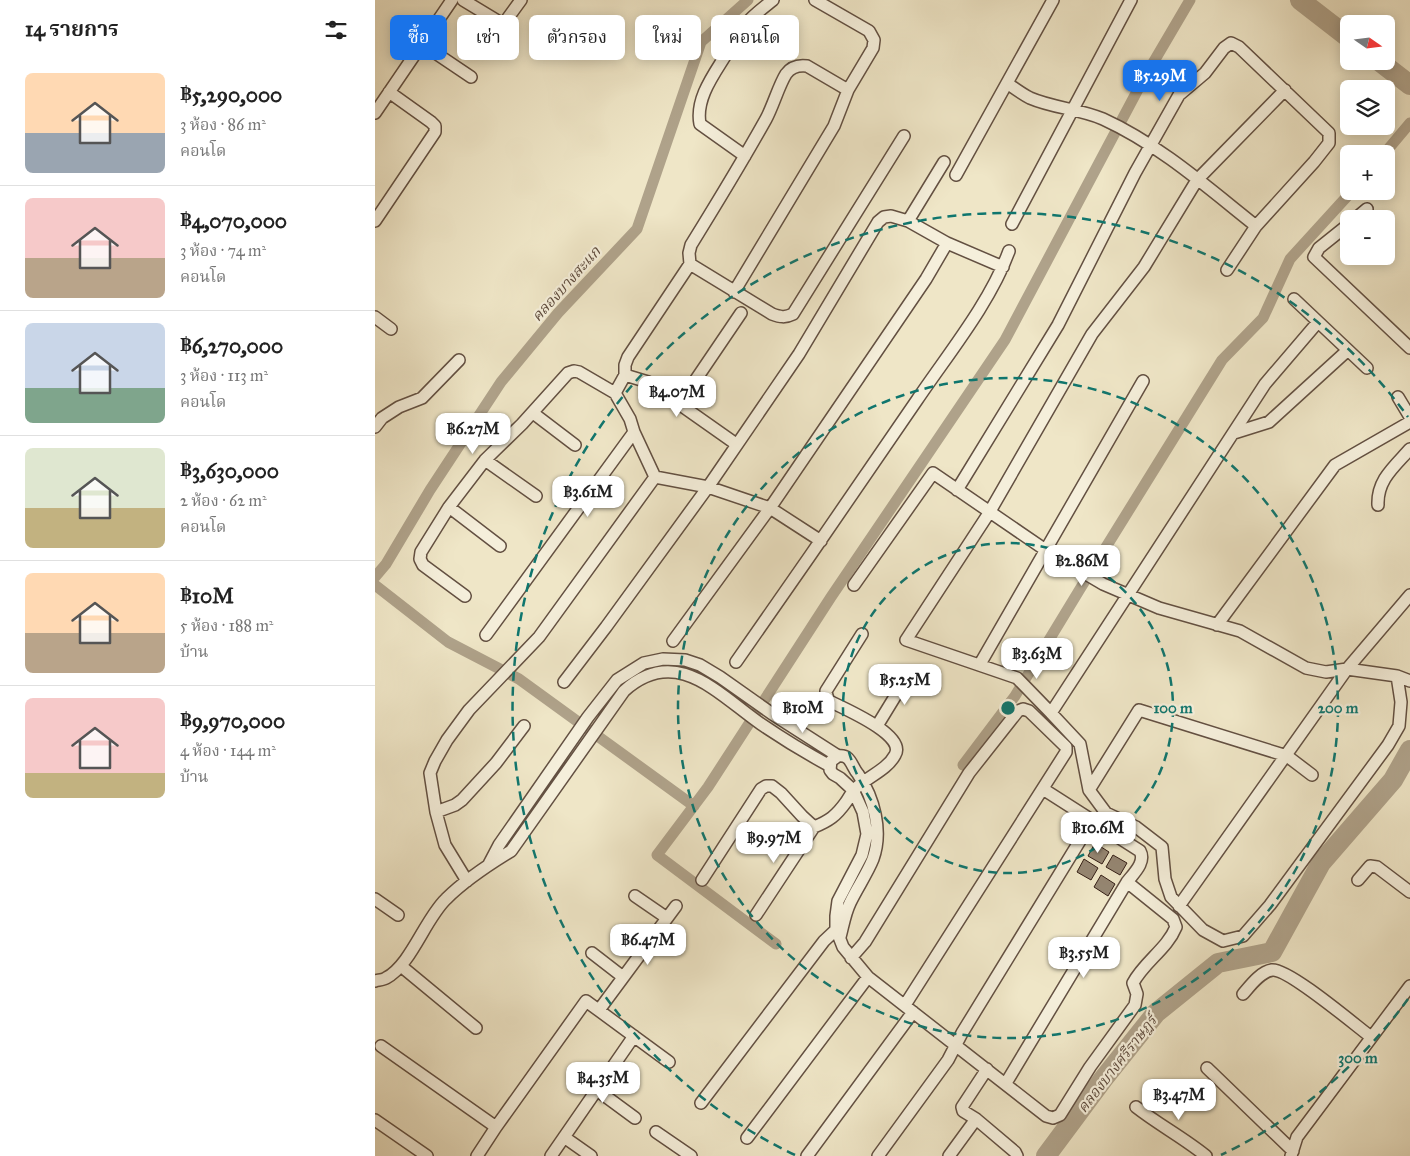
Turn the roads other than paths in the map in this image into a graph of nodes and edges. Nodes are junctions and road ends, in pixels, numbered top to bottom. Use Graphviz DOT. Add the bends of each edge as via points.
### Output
graph roads {
  1 [pos="452,0"];
  2 [pos="463,0"];
  3 [pos="521,0"];
  4 [pos="773,0"];
  5 [pos="815,0"];
  6 [pos="1053,0"];
  7 [pos="1131,0"];
  8 [pos="442,15"];
  9 [pos="411,60"];
  10 [pos="446,60"];
  11 [pos="471,77"];
  12 [pos="1007,83"];
  13 [pos="848,90"];
  14 [pos="1285,90"];
  15 [pos="389,92"];
  16 [pos="1072,109"];
  17 [pos="375,113"];
  18 [pos="905,136"];
  19 [pos="1151,145"];
  20 [pos="745,156"];
  21 [pos="944,162"];
  22 [pos="957,175"];
  23 [pos="1197,180"];
  24 [pos="375,221"];
  25 [pos="908,221"];
  26 [pos="1012,224"];
  27 [pos="1256,226"];
  28 [pos="1340,231"];
  29 [pos="947,243"];
  30 [pos="1009,251"];
  31 [pos="691,264"];
  32 [pos="1003,267"];
  33 [pos="1227,270"];
  34 [pos="734,292"];
  35 [pos="1294,298"];
  36 [pos="741,313"];
  37 [pos="375,317"];
  38 [pos="1318,322"];
  39 [pos="391,329"];
  40 [pos="1410,348"];
  41 [pos="1348,350"];
  42 [pos="459,360"];
  43 [pos="1367,368"];
  44 [pos="625,376"];
  45 [pos="1143,381"];
  46 [pos="615,393"];
  47 [pos="1398,398"];
  48 [pos="680,404"];
  49 [pos="533,413"];
  50 [pos="1410,417"];
  51 [pos="1410,422"];
  52 [pos="375,427"];
  53 [pos="634,432"];
  54 [pos="1234,433"];
  55 [pos="736,444"];
  56 [pos="575,445"];
  57 [pos="1410,449"];
  58 [pos="485,460"];
  59 [pos="655,477"];
  60 [pos="708,487"];
  61 [pos="957,490"];
  62 [pos="536,496"];
  63 [pos="1378,505"];
  64 [pos="449,508"];
  65 [pos="770,508"];
  66 [pos="989,513"];
  67 [pos="821,541"];
  68 [pos="500,546"];
  69 [pos="1047,551"];
  70 [pos="854,586"];
  71 [pos="1127,594"];
  72 [pos="1410,594"];
  73 [pos="465,596"];
  74 [pos="1217,625"];
  75 [pos="862,634"];
  76 [pos="486,635"];
  77 [pos="673,641"];
  78 [pos="736,662"];
  79 [pos="981,664"];
  80 [pos="1347,669"];
  81 [pos="910,672"];
  82 [pos="1397,676"];
  83 [pos="720,677"];
  84 [pos="1410,681"];
  85 [pos="564,682"];
  86 [pos="713,687"];
  87 [pos="1051,712"];
  88 [pos="524,726"];
  89 [pos="877,726"];
  90 [pos="838,756"];
  91 [pos="1287,756"];
  92 [pos="830,766"];
  93 [pos="853,767"];
  94 [pos="1312,775"];
  95 [pos="840,778"];
  96 [pos="863,782"];
  97 [pos="1043,789"];
  98 [pos="853,790"];
  99 [pos="1089,790"];
  100 [pos="435,812"];
  101 [pos="1092,821"];
  102 [pos="814,827"];
  103 [pos="489,864"];
  104 [pos="702,880"];
  105 [pos="1358,880"];
  106 [pos="467,881"];
  107 [pos="1127,882"];
  108 [pos="1410,892"];
  109 [pos="635,896"];
  110 [pos="375,899"];
  111 [pos="676,906"];
  112 [pos="1179,906"];
  113 [pos="398,915"];
  114 [pos="756,915"];
  115 [pos="667,918"];
  116 [pos="840,930"];
  117 [pos="592,953"];
  118 [pos="851,958"];
  119 [pos="401,966"];
  120 [pos="623,977"];
  121 [pos="868,977"];
  122 [pos="375,980"];
  123 [pos="1410,986"];
  124 [pos="1243,994"];
  125 [pos="909,1009"];
  126 [pos="599,1010"];
  127 [pos="476,1028"];
  128 [pos="634,1036"];
  129 [pos="1371,1037"];
  130 [pos="956,1045"];
  131 [pos="381,1046"];
  132 [pos="669,1062"];
  133 [pos="1207,1068"];
  134 [pos="987,1069"];
  135 [pos="1006,1084"];
  136 [pos="597,1090"];
  137 [pos="701,1104"];
  138 [pos="1137,1107"];
  139 [pos="635,1118"];
  140 [pos="976,1119"];
  141 [pos="375,1120"];
  142 [pos="496,1127"];
  143 [pos="656,1132"];
  144 [pos="564,1137"];
  145 [pos="747,1138"];
  146 [pos="1292,1153"];
  147 [pos="427,1156"];
  148 [pos="477,1156"];
  149 [pos="551,1156"];
  150 [pos="591,1156"];
  151 [pos="691,1156"];
  152 [pos="807,1156"];
  153 [pos="878,1156"];
  154 [pos="949,1156"];
  155 [pos="1017,1156"];
  156 [pos="1206,1156"];
  1 -- 8 [label="street"];
  2 -- 3 [label="street" via="501,23"];
  4 -- 20 [label="street" via="743,27 706,87 699,109 700,124"];
  5 -- 13 [label="street" via="869,31 874,40 873,48"];
  6 -- 12 [label="street"];
  7 -- 16 [label="street"];
  9 -- 15 [label="street"];
  10 -- 11 [label="street"];
  12 -- 16 [label="street" via="1028,97"];
  12 -- 22 [label="street"];
  13 -- 20 [label="street" via="807,66 792,68"];
  13 -- 34 [label="street" via="834,126"];
  14 -- 19 [label="street" via="1231,43 1205,73 1179,95"];
  14 -- 23 [label="street"];
  14 -- 27 [label="street" via="1329,134 1329,143"];
  15 -- 17 [label="street"];
  15 -- 24 [label="street" via="431,122 435,132"];
  16 -- 19 [label="street" via="1102,119"];
  16 -- 26 [label="street"];
  18 -- 34 [label="street" via="793,314 780,317"];
  19 -- 23 [label="street"];
  19 -- 61 [label="street" via="1058,324"];
  20 -- 31 [label="street" via="691,245"];
  21 -- 25 [label="street"];
  23 -- 27 [label="street"];
  23 -- 66 [label="street" via="1145,266 1092,334"];
  25 -- 29 [label="street"];
  25 -- 55 [label="street" via="891,216 879,222 799,354"];
  27 -- 33 [label="street"];
  28 -- 40 [label="street" via="1319,248 1314,257"];
  29 -- 32 [label="street"];
  29 -- 65 [label="street" via="926,279"];
  30 -- 32 [label="street"];
  31 -- 34 [label="street"];
  31 -- 44 [label="street" via="628,357"];
  32 -- 67 [label="street" via="975,315"];
  35 -- 38 [label="street"];
  36 -- 48 [label="street"];
  37 -- 39 [label="street"];
  38 -- 41 [label="street"];
  38 -- 54 [label="street" via="1265,384"];
  41 -- 43 [label="street"];
  41 -- 54 [label="street" via="1269,422"];
  42 -- 52 [label="street" via="422,398 399,407"];
  44 -- 46 [label="street"];
  44 -- 48 [label="street" via="648,382"];
  45 -- 69 [label="street"];
  46 -- 49 [label="street" via="574,371"];
  46 -- 53 [label="street"];
  47 -- 50 [label="street"];
  48 -- 55 [label="street"];
  49 -- 56 [label="street"];
  49 -- 58 [label="street"];
  51 -- 74 [label="street" via="1335,465"];
  53 -- 59 [label="street"];
  53 -- 76 [label="street"];
  54 -- 71 [label="street"];
  55 -- 60 [label="street"];
  57 -- 63 [label="street" via="1380,484"];
  58 -- 62 [label="street"];
  58 -- 64 [label="street"];
  59 -- 60 [label="street"];
  59 -- 100 [label="street" via="556,615 469,710 447,740 431,773"];
  60 -- 65 [label="street"];
  60 -- 85 [label="street"];
  61 -- 66 [label="street"];
  61 -- 70 [label="street" via="933,473"];
  64 -- 68 [label="street"];
  64 -- 73 [label="street" via="421,552 420,559 423,565"];
  65 -- 67 [label="street"];
  65 -- 77 [label="street"];
  66 -- 69 [label="street"];
  66 -- 79 [label="street" via="906,640"];
  67 -- 78 [label="street"];
  69 -- 71 [label="street" via="1103,584"];
  69 -- 79 [label="street"];
  71 -- 74 [label="street" via="1159,608"];
  71 -- 87 [label="street"];
  72 -- 80 [label="street"];
  74 -- 80 [label="street" via="1240,631 1306,668 1326,672"];
  75 -- 89 [label="street" via="827,696"];
  79 -- 87 [label="street" via="1017,678"];
  80 -- 82 [label="street"];
  80 -- 91 [label="street"];
  81 -- 89 [label="street"];
  82 -- 84 [label="street"];
  82 -- 112 [label="street" via="1401,702 1399,726 1388,745 1271,906 1243,936 1223,941 1203,930"];
  83 -- 86 [label="street"];
  83 -- 90 [label="street"];
  83 -- 103 [label="street" via="700,665 663,658 644,663 617,680 499,845"];
  86 -- 92 [label="street" via="763,725"];
  86 -- 103 [label="street" via="692,676 675,672 652,674 635,682 624,691 511,851"];
  87 -- 99 [label="street" via="1080,744"];
  88 -- 100 [label="street" via="462,800"];
  89 -- 96 [label="street" via="896,743 898,749 895,756"];
  90 -- 92 [label="street"];
  90 -- 93 [label="street" via="850,759"];
  91 -- 94 [label="street"];
  91 -- 99 [label="street" via="1139,710"];
  91 -- 112 [label="street"];
  92 -- 95 [label="street" via="833,774"];
  93 -- 95 [label="street" via="849,775"];
  93 -- 96 [label="street"];
  95 -- 98 [label="street"];
  96 -- 98 [label="street"];
  96 -- 116 [label="street" via="874,809 878,834 873,858 849,904"];
  97 -- 101 [label="street"];
  97 -- 118 [label="street" via="1064,758 1065,747 1029,711 1023,709 1018,711 969,773 865,942"];
  97 -- 125 [label="street"];
  98 -- 102 [label="street" via="830,820"];
  98 -- 116 [label="street" via="863,812 867,834 862,855 838,901"];
  99 -- 112 [label="street" via="1106,813 1136,827 1161,847 1165,879 1171,897"];
  100 -- 106 [label="street" via="445,845"];
  101 -- 107 [label="street" via="1143,856"];
  101 -- 130 [label="street"];
  102 -- 104 [label="street" via="772,786 766,786 758,793"];
  102 -- 114 [label="street"];
  103 -- 106 [label="street"];
  105 -- 108 [label="street" via="1373,865"];
  106 -- 119 [label="street" via="444,900"];
  107 -- 135 [label="street"];
  107 -- 135 [label="street" via="1173,919 1176,927 1172,937 1133,982 1137,994 1135,1004 1060,1115 1046,1116"];
  109 -- 115 [label="street"];
  110 -- 113 [label="street"];
  111 -- 115 [label="street"];
  115 -- 120 [label="street"];
  116 -- 118 [label="street"];
  116 -- 137 [label="street" via="823,941"];
  117 -- 120 [label="street"];
  118 -- 121 [label="street"];
  119 -- 122 [label="street" via="386,978"];
  119 -- 127 [label="street"];
  120 -- 126 [label="street"];
  121 -- 125 [label="street"];
  121 -- 145 [label="street"];
  123 -- 129 [label="street"];
  124 -- 129 [label="street" via="1263,974 1273,970 1283,972"];
  125 -- 130 [label="street"];
  125 -- 152 [label="street"];
  126 -- 128 [label="street"];
  126 -- 142 [label="street" via="585,1002"];
  128 -- 132 [label="street"];
  128 -- 136 [label="street"];
  129 -- 146 [label="street" via="1297,1137"];
  130 -- 134 [label="street"];
  130 -- 153 [label="street" via="949,1060"];
  131 -- 142 [label="street"];
  133 -- 146 [label="street"];
  134 -- 135 [label="street"];
  134 -- 140 [label="street" via="961,1107"];
  136 -- 139 [label="street"];
  136 -- 144 [label="street"];
  138 -- 156 [label="street"];
  140 -- 154 [label="street"];
  140 -- 155 [label="street"];
  141 -- 147 [label="street"];
  142 -- 148 [label="street"];
  143 -- 151 [label="street"];
  144 -- 149 [label="street"];
  144 -- 150 [label="street"];
}
